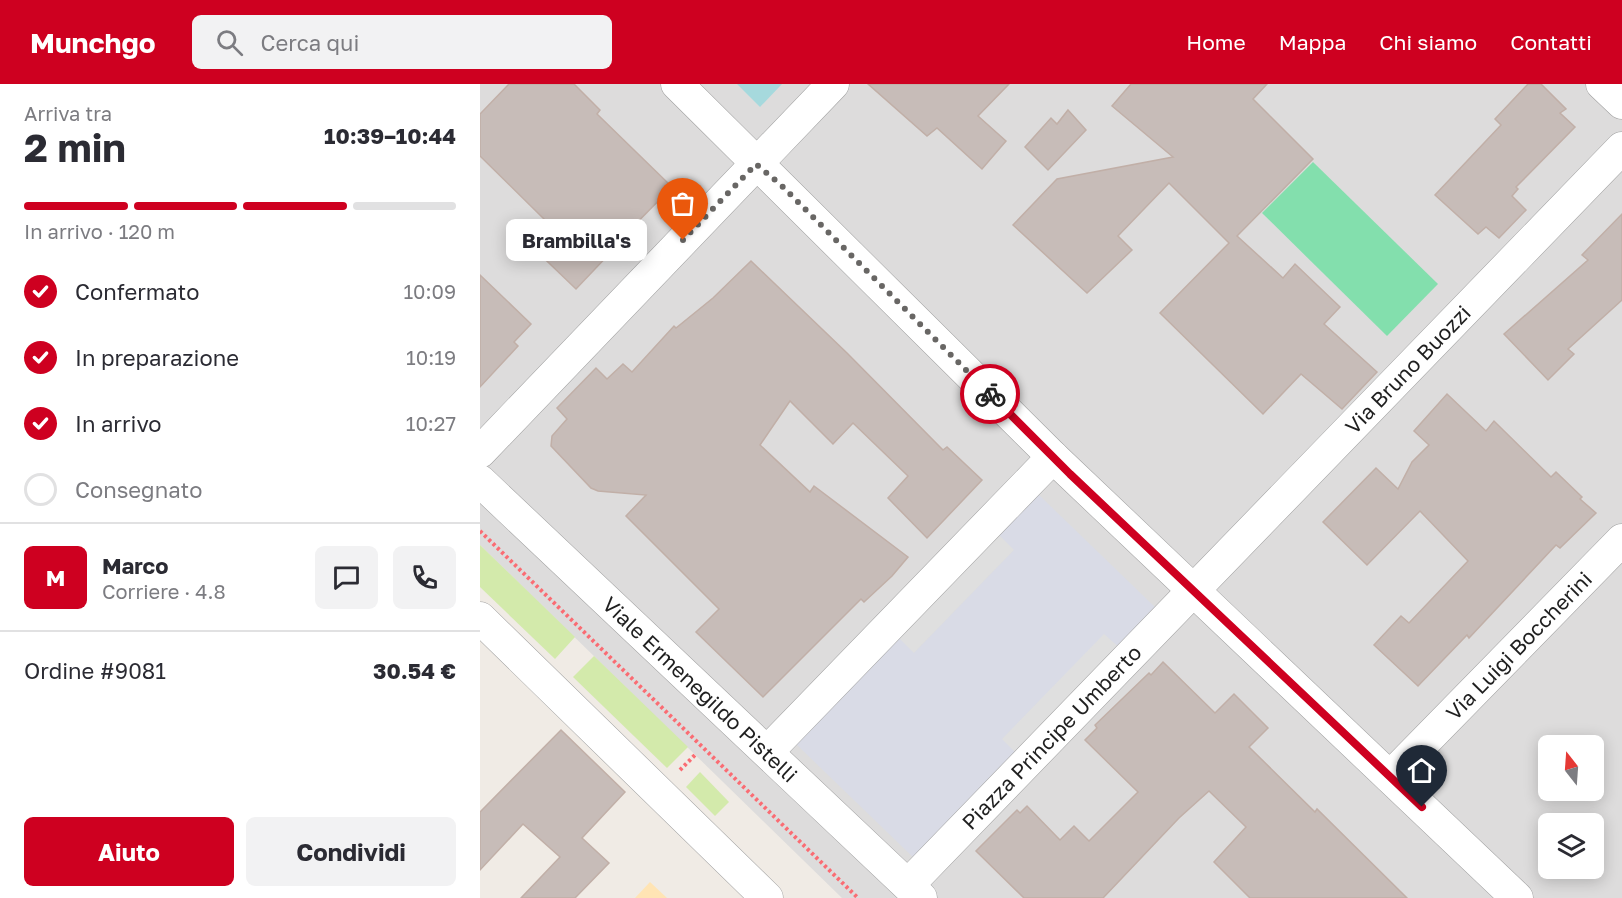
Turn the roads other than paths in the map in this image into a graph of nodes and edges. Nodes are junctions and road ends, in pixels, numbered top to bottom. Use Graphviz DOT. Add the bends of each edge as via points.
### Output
graph roads {
  1 [pos="677,84"];
  2 [pos="833,84"];
  3 [pos="1602,84"];
  4 [pos="1622,103"];
  5 [pos="1622,148"];
  6 [pos="756,164"];
  7 [pos="480,452"];
  8 [pos="1053,457"];
  9 [pos="480,481"];
  10 [pos="1622,540"];
  11 [pos="1193,590"];
  12 [pos="480,618"];
  13 [pos="768,751"];
  14 [pos="1390,777"];
  15 [pos="914,892"];
  16 [pos="767,898"];
  17 [pos="1517,898"];
  1 -- 6 [label="street"];
  2 -- 6 [label="street"];
  3 -- 4 [label="street"];
  5 -- 11 [label="street, Via Bruno Buozzi"];
  6 -- 7 [label="street"];
  6 -- 8 [label="street"];
  8 -- 11 [label="street"];
  8 -- 13 [label="street"];
  9 -- 13 [label="street, Viale Ermenegildo Pistelli"];
  10 -- 14 [label="street, Via Luigi Boccherini"];
  11 -- 14 [label="street"];
  11 -- 15 [label="street, Piazza Principe Umberto"];
  12 -- 16 [label="street"];
  13 -- 15 [label="street, Viale Ermenegildo Pistelli"];
  14 -- 17 [label="street"];
}
